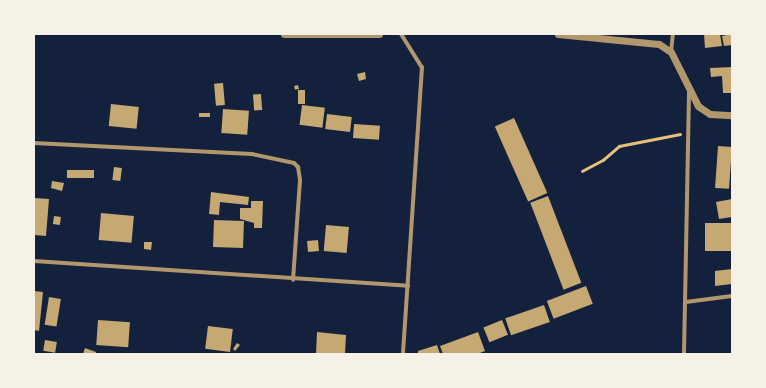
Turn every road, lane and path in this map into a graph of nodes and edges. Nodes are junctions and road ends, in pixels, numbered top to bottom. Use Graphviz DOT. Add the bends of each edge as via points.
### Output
graph roads {
  1 [pos="284,34"];
  2 [pos="379,34"];
  3 [pos="401,34"];
  4 [pos="558,34"];
  5 [pos="673,34"];
  6 [pos="671,52"];
  7 [pos="689,90"];
  8 [pos="732,115"];
  9 [pos="688,132"];
  10 [pos="34,143"];
  11 [pos="582,171"];
  12 [pos="34,261"];
  13 [pos="293,280"];
  14 [pos="408,286"];
  15 [pos="732,296"];
  16 [pos="686,302"];
  17 [pos="403,354"];
  18 [pos="684,354"];
  1 -- 2 [label="street"];
  3 -- 14 [label="street" via="422,67"];
  4 -- 6 [label="street" via="644,41 659,44"];
  5 -- 6 [label="street"];
  6 -- 7 [label="street"];
  7 -- 8 [label="street" via="698,106 710,114"];
  7 -- 9 [label="street"];
  9 -- 11 [label="path" via="619,146 603,160"];
  9 -- 16 [label="street"];
  10 -- 13 [label="street" via="252,154 294,163 298,167 300,180"];
  12 -- 13 [label="street"];
  13 -- 14 [label="street"];
  14 -- 17 [label="street"];
  15 -- 16 [label="street"];
  16 -- 18 [label="street"];
}
